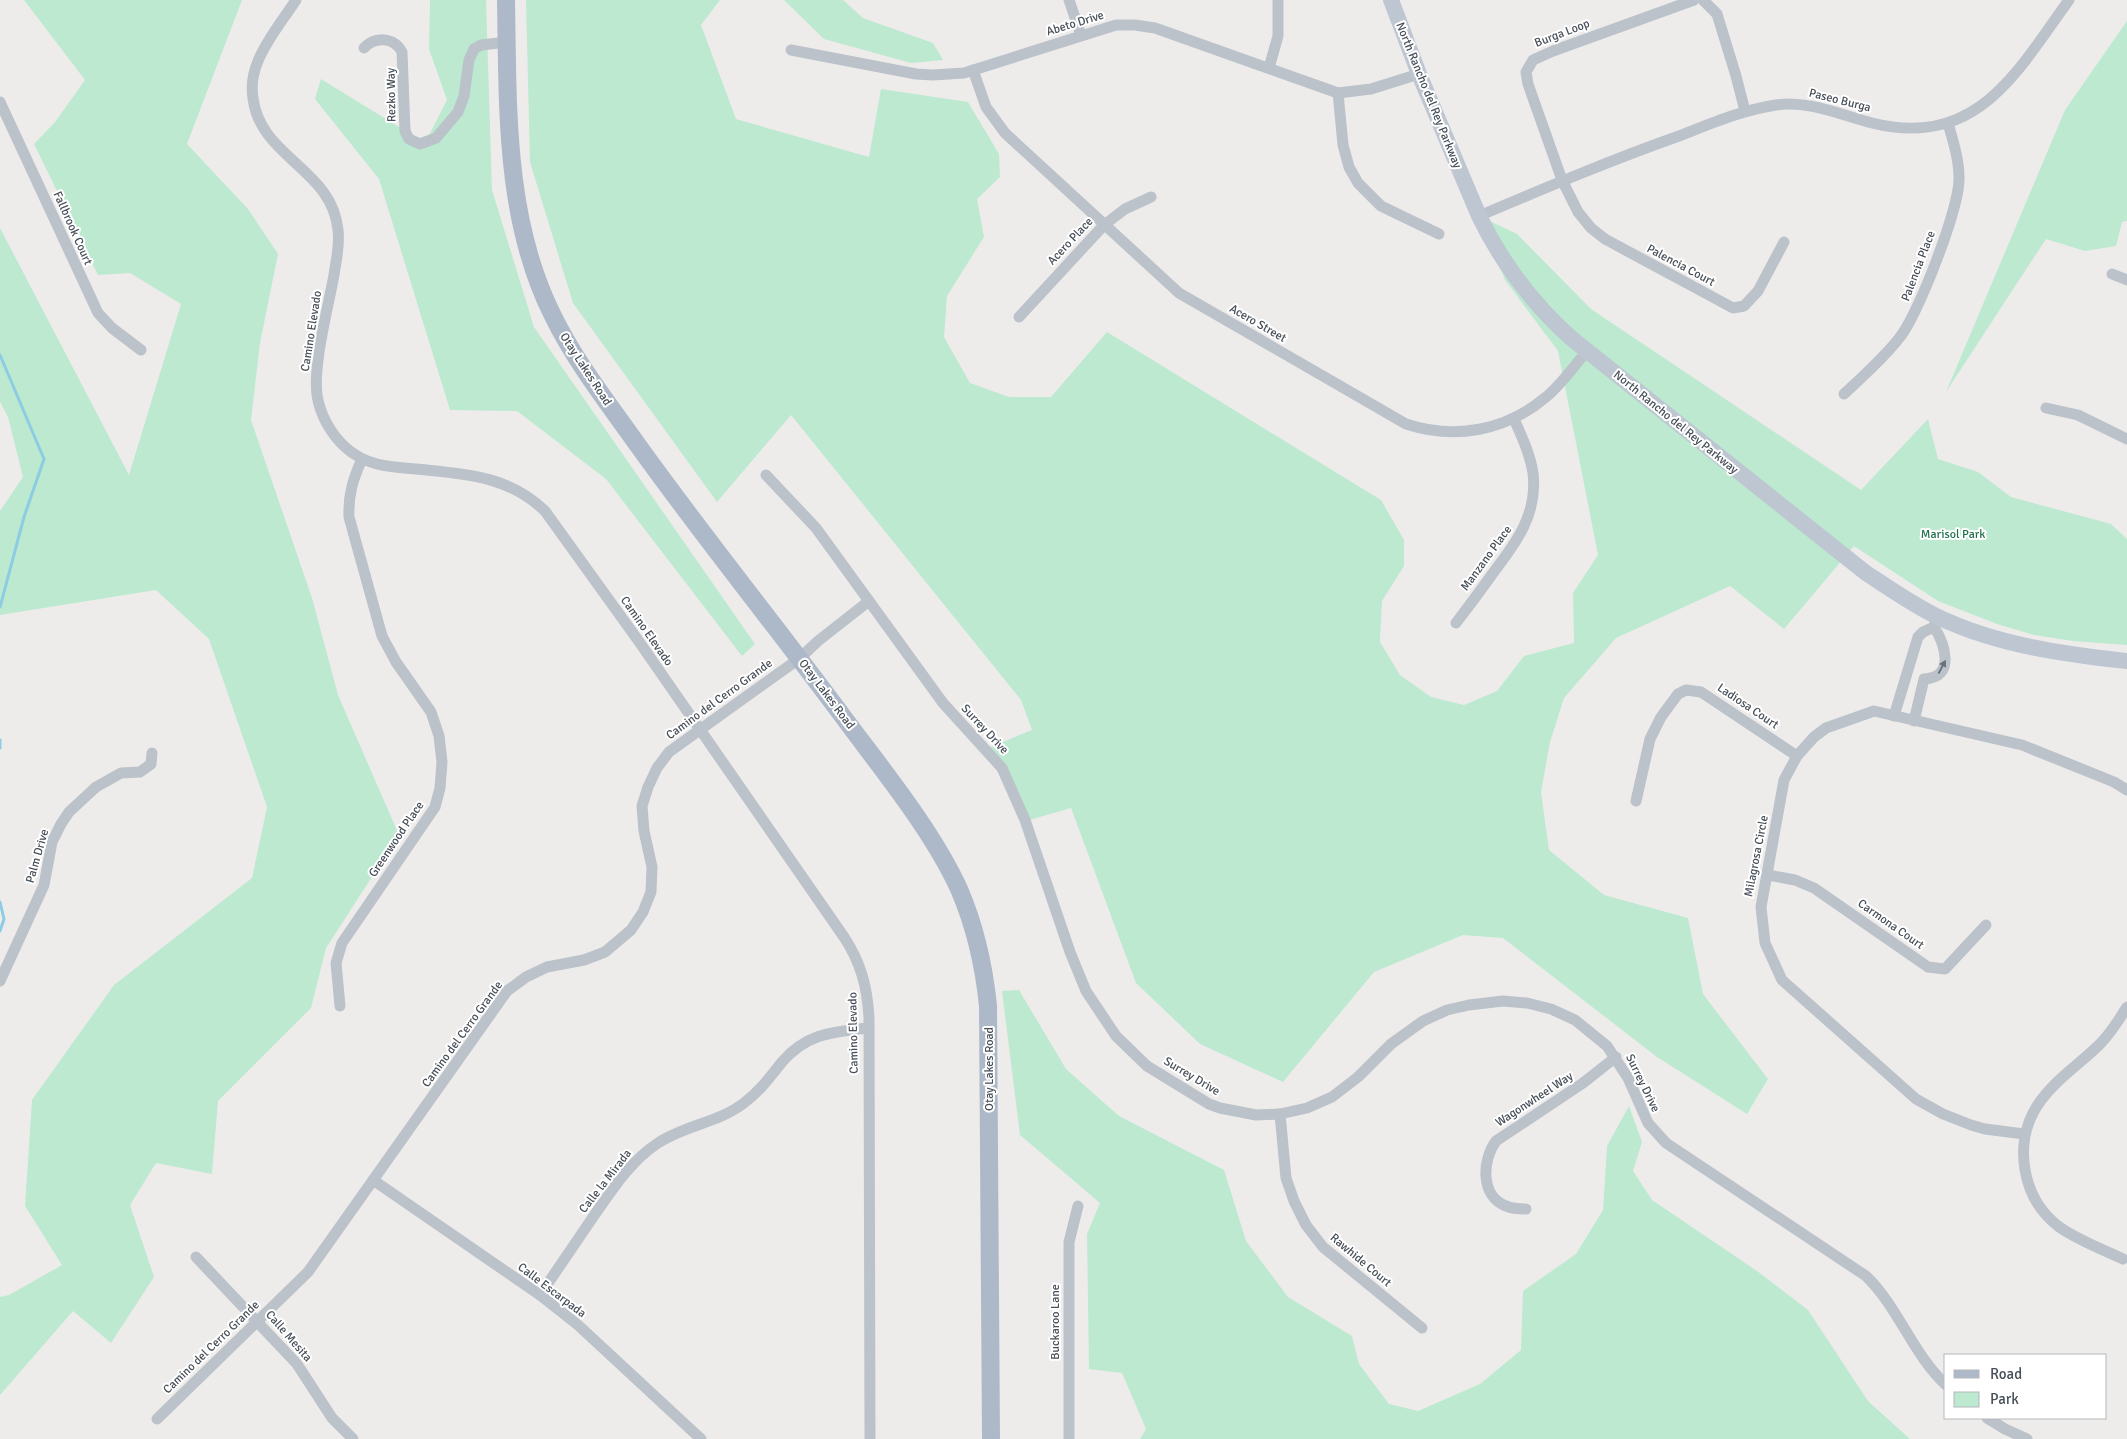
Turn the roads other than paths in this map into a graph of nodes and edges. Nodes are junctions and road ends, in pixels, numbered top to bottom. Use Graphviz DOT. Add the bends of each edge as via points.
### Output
graph roads {
  1 [pos="296,0"];
  2 [pos="506,0"];
  3 [pos="1069,0"];
  4 [pos="1278,0"];
  5 [pos="1391,0"];
  6 [pos="1694,0"];
  7 [pos="1703,0"];
  8 [pos="2070,0"];
  9 [pos="1081,35"];
  10 [pos="507,42"];
  11 [pos="364,48"];
  12 [pos="791,50"];
  13 [pos="1269,68"];
  14 [pos="973,70"];
  15 [pos="1419,74"];
  16 [pos="1338,92"];
  17 [pos="0,102"];
  18 [pos="1745,111"];
  19 [pos="1948,123"];
  20 [pos="1562,180"];
  21 [pos="1151,197"];
  22 [pos="1479,216"];
  23 [pos="1104,225"];
  24 [pos="1439,234"];
  25 [pos="1784,242"];
  26 [pos="2112,274"];
  27 [pos="2127,280"];
  28 [pos="1019,316"];
  29 [pos="141,350"];
  30 [pos="1587,351"];
  31 [pos="1844,394"];
  32 [pos="2046,408"];
  33 [pos="1514,419"];
  34 [pos="2127,439"];
  35 [pos="362,459"];
  36 [pos="766,475"];
  37 [pos="869,601"];
  38 [pos="1935,622"];
  39 [pos="1456,623"];
  40 [pos="800,658"];
  41 [pos="2127,661"];
  42 [pos="1906,674"];
  43 [pos="1924,680"];
  44 [pos="1894,716"];
  45 [pos="1914,721"];
  46 [pos="699,730"];
  47 [pos="152,753"];
  48 [pos="1797,756"];
  49 [pos="2127,790"];
  50 [pos="1636,801"];
  51 [pos="1768,874"];
  52 [pos="1986,925"];
  53 [pos="0,981"];
  54 [pos="340,1006"];
  55 [pos="2127,1007"];
  56 [pos="868,1028"];
  57 [pos="1616,1057"];
  58 [pos="1280,1114"];
  59 [pos="2024,1134"];
  60 [pos="373,1180"];
  61 [pos="1078,1206"];
  62 [pos="1526,1209"];
  63 [pos="196,1257"];
  64 [pos="2123,1259"];
  65 [pos="540,1295"];
  66 [pos="258,1321"];
  67 [pos="1422,1328"];
  68 [pos="1944,1383"];
  69 [pos="157,1419"];
  70 [pos="1989,1419"];
  71 [pos="352,1439"];
  72 [pos="701,1439"];
  73 [pos="870,1439"];
  74 [pos="991,1439"];
  75 [pos="1069,1439"];
  76 [pos="2027,1439"];
  1 -- 35 [label="street, Camino Elevado" via="258,60 252,86 254,108 271,141 323,190 336,218 339,246 318,365 317,393 331,430"];
  2 -- 10 [label="main road, Otay Lakes Road"];
  3 -- 9 [label="street"];
  4 -- 13 [label="street" via="1278,36"];
  5 -- 15 [label="street, North Rancho del Rey Parkway"];
  6 -- 20 [label="street, Burga Loop" via="1533,60 1526,72 1528,84"];
  7 -- 18 [label="street" via="1717,14"];
  8 -- 19 [label="street, Paseo Burga" via="2009,81 1978,108"];
  9 -- 13 [label="street, Abeto Drive" via="1116,25 1148,27"];
  9 -- 14 [label="street, Abeto Drive"];
  10 -- 11 [label="street, Rezko Way" via="474,49 458,112 436,138 420,144 409,139 405,132 402,52 397,44 384,40 370,42"];
  10 -- 40 [label="main road, Otay Lakes Road" via="509,143 523,232 552,315 576,357 653,467"];
  12 -- 14 [label="street, Abeto Drive" via="916,74 940,75"];
  13 -- 16 [label="street, Abeto Drive"];
  14 -- 23 [label="street, Acero Street" via="986,107 1005,134"];
  15 -- 16 [label="street, Abeto Drive" via="1371,89"];
  15 -- 22 [label="street, North Rancho del Rey Parkway"];
  16 -- 24 [label="street" via="1343,145 1358,183 1381,206"];
  17 -- 29 [label="street, Fallbrook Court" via="98,313"];
  18 -- 19 [label="street, Paseo Burga" via="1777,104 1800,104 1894,128 1922,128"];
  18 -- 20 [label="street, Paseo Burga"];
  19 -- 31 [label="street, Palencia Place" via="1957,153 1959,180 1954,210 1914,317 1901,337"];
  20 -- 22 [label="street, Paseo Burga"];
  20 -- 25 [label="street, Palencia Court" via="1578,212 1598,234 1734,308 1744,306 1758,291"];
  21 -- 23 [label="street, Acero Place" via="1125,209"];
  22 -- 30 [label="street, North Rancho del Rey Parkway" via="1501,256 1528,293"];
  23 -- 28 [label="street, Acero Place"];
  23 -- 33 [label="street, Acero Street" via="1180,293 1393,418 1420,429 1447,433 1482,430"];
  26 -- 27 [label="street"];
  30 -- 33 [label="street, Acero Street" via="1547,397"];
  30 -- 38 [label="street, North Rancho del Rey Parkway" via="1866,573"];
  32 -- 34 [label="street" via="2078,415"];
  33 -- 39 [label="street, Manzano Place" via="1528,452 1533,475 1529,517 1521,534"];
  35 -- 46 [label="street, Camino Elevado" via="385,467 488,478 518,490 537,503"];
  35 -- 54 [label="street, Greenwood Place" via="352,480 349,517 382,636 435,723 441,749 441,775 435,808 342,943 336,962"];
  36 -- 37 [label="street, Surrey Drive" via="816,528"];
  37 -- 40 [label="street, Camino del Cerro Grande"];
  37 -- 58 [label="street, Surrey Drive" via="943,703 1002,768 1025,820 1086,992 1116,1036 1147,1066 1209,1104 1244,1114"];
  38 -- 41 [label="street, North Rancho del Rey Parkway" via="2010,643"];
  38 -- 42 [label="street" via="1918,637"];
  43 -- 38 [label="street, one-way" via="1937,675 1946,658"];
  40 -- 46 [label="street, Camino del Cerro Grande"];
  40 -- 74 [label="main road, Otay Lakes Road" via="939,852 960,891 979,949 988,1006"];
  42 -- 43 [label="street"];
  42 -- 44 [label="street"];
  43 -- 45 [label="street"];
  44 -- 45 [label="street, Milagrosa Circle"];
  44 -- 48 [label="street, Milagrosa Circle" via="1874,711 1826,728"];
  45 -- 49 [label="street, Milagrosa Circle" via="2022,745"];
  46 -- 56 [label="street, Camino Elevado" via="854,953 866,986"];
  46 -- 60 [label="street, Camino del Cerro Grande" via="669,752 644,796 644,831 652,868 651,892 637,922 605,952 542,969 507,992"];
  47 -- 53 [label="street, Palm Drive" via="151,764 146,768 140,772 121,773 96,787 61,824 52,842 44,885"];
  48 -- 50 [label="street, Ladiosa Court" via="1701,692 1686,690 1678,694 1666,709 1650,739"];
  48 -- 51 [label="street, Milagrosa Circle" via="1784,780"];
  51 -- 52 [label="street, Carmona Court" via="1814,888 1928,967 1946,969"];
  51 -- 59 [label="street, Milagrosa Circle" via="1760,907 1761,919 1769,954 1782,980 1916,1099 1971,1125"];
  55 -- 59 [label="street" via="2101,1044 2037,1106"];
  56 -- 65 [label="street, Calle la Mirada" via="825,1032 805,1042 782,1061 767,1083 742,1105 713,1120 674,1133 642,1154"];
  56 -- 73 [label="street, Camino Elevado"];
  57 -- 58 [label="street, Surrey Drive" via="1597,1036 1551,1009 1515,1002 1469,1005 1447,1010 1423,1021 1391,1044 1358,1078 1332,1096 1307,1108"];
  57 -- 62 [label="street, Wagonwheel Way" via="1492,1146 1485,1172 1492,1194 1506,1207"];
  57 -- 68 [label="street, Surrey Drive" via="1642,1114 1660,1137 1866,1276 1888,1300 1923,1360"];
  58 -- 67 [label="street, Rawhide Court" via="1286,1178 1306,1225 1323,1247"];
  59 -- 64 [label="street" via="2027,1179 2044,1212 2065,1231"];
  60 -- 65 [label="street, Calle Escarpada"];
  60 -- 66 [label="street, Camino del Cerro Grande" via="308,1272"];
  61 -- 75 [label="street, Buckaroo Lane" via="1069,1242"];
  63 -- 66 [label="street, Calle Mesita"];
  65 -- 72 [label="street, Calle Escarpada" via="578,1325"];
  66 -- 69 [label="street, Camino del Cerro Grande"];
  66 -- 71 [label="street, Calle Mesita" via="297,1364 332,1418"];
  70 -- 76 [label="street"];
}
